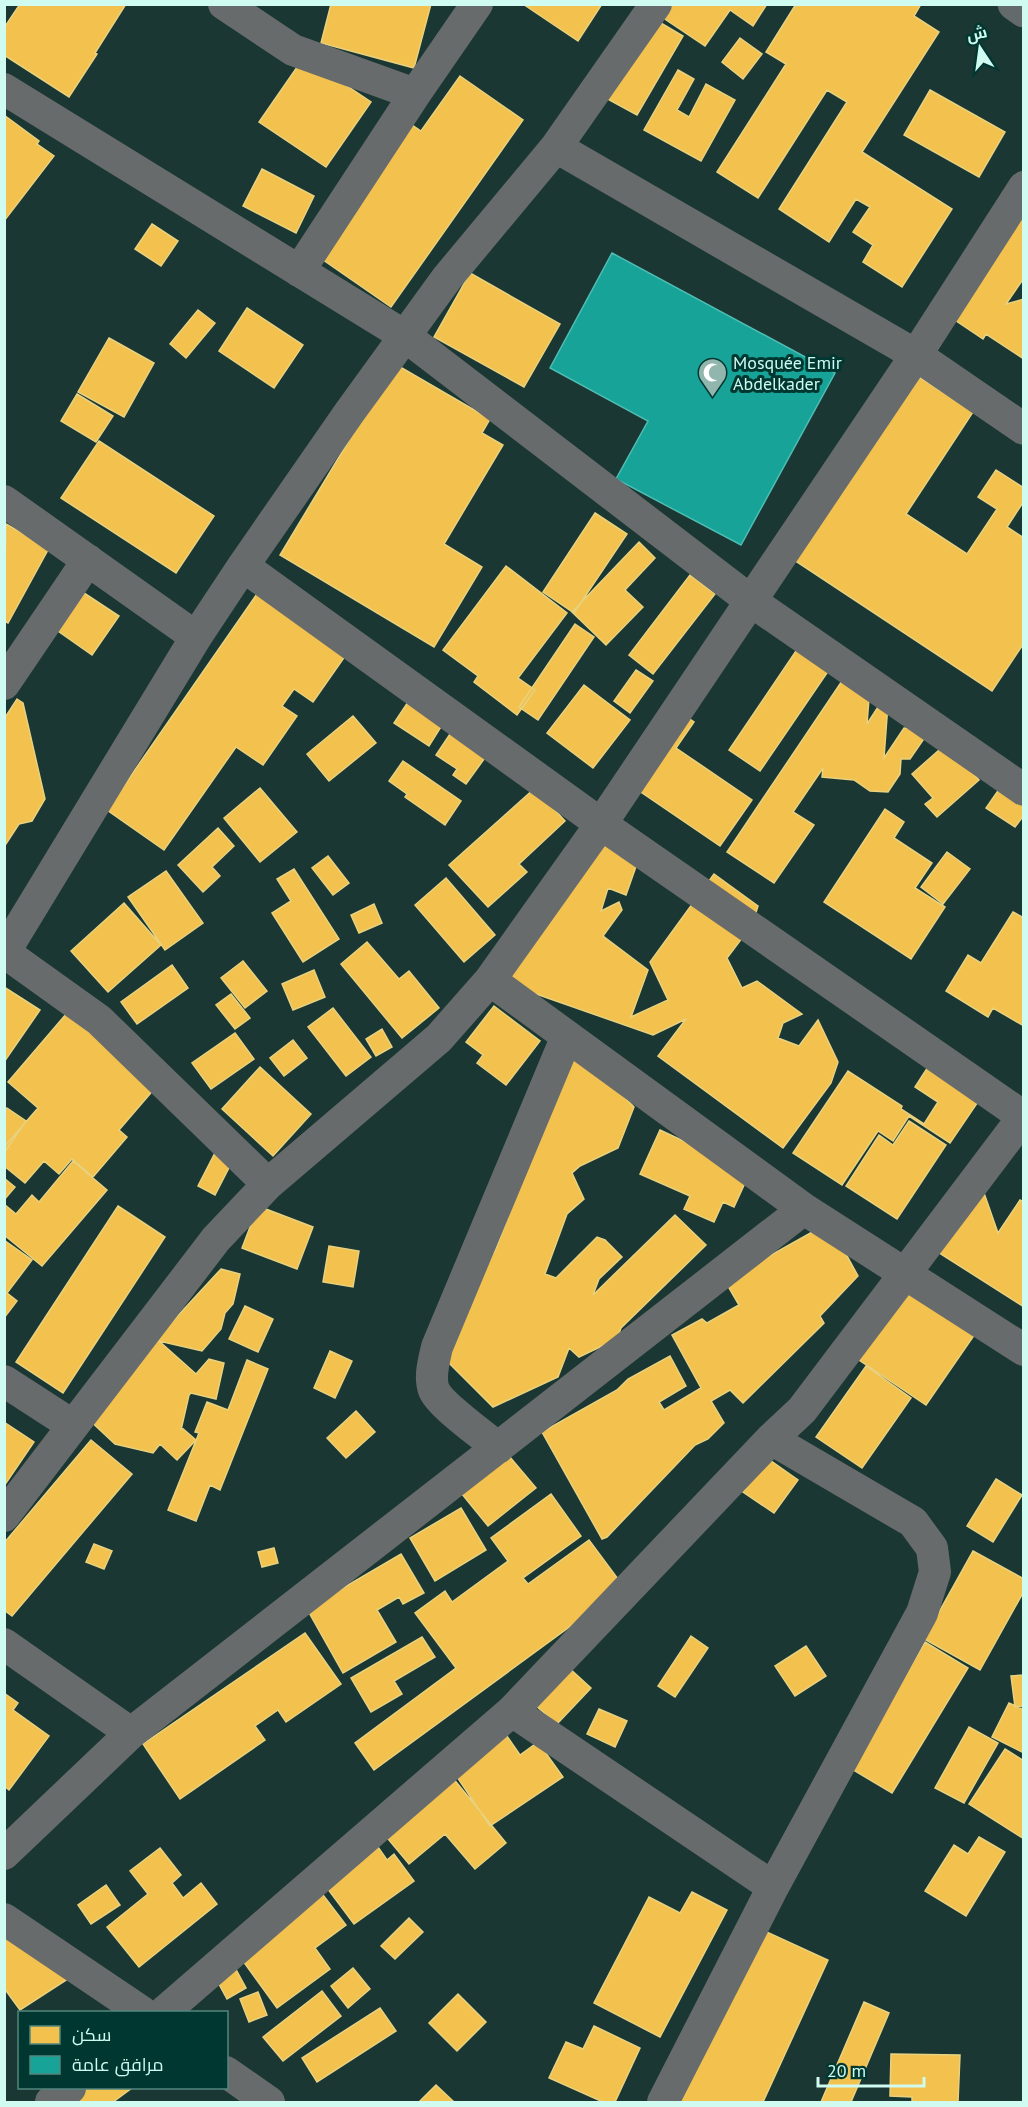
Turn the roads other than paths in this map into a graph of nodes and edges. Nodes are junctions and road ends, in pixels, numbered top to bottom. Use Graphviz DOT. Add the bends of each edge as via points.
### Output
graph roads {
  1 [pos="225,4"];
  2 [pos="477,4"];
  3 [pos="656,4"];
  4 [pos="1014,4"];
  5 [pos="1023,11"];
  6 [pos="4,89"];
  7 [pos="415,94"];
  8 [pos="556,147"];
  9 [pos="1023,187"];
  10 [pos="299,271"];
  11 [pos="405,336"];
  12 [pos="916,355"];
  13 [pos="1023,429"];
  14 [pos="4,501"];
  15 [pos="88,560"];
  16 [pos="243,566"];
  17 [pos="751,601"];
  18 [pos="196,637"];
  19 [pos="4,684"];
  20 [pos="1023,790"];
  21 [pos="601,824"];
  22 [pos="5,952"];
  23 [pos="490,980"];
  24 [pos="567,1036"];
  25 [pos="1023,1116"];
  26 [pos="268,1184"];
  27 [pos="804,1209"];
  28 [pos="905,1272"];
  29 [pos="1023,1350"];
  30 [pos="4,1381"];
  31 [pos="72,1425"];
  32 [pos="771,1439"];
  33 [pos="498,1448"];
  34 [pos="4,1516"];
  35 [pos="4,1644"];
  36 [pos="512,1711"];
  37 [pos="131,1733"];
  38 [pos="6,1852"];
  39 [pos="773,1887"];
  40 [pos="4,1919"];
  41 [pos="139,2011"];
  42 [pos="166,2011"];
  43 [pos="228,2073"];
  44 [pos="69,2089"];
  45 [pos="51,2103"];
  46 [pos="269,2103"];
  47 [pos="663,2103"];
  1 -- 7 [label="street" via="293,50"];
  2 -- 7 [label="street"];
  3 -- 8 [label="street"];
  4 -- 5 [label="main road"];
  6 -- 10 [label="street"];
  7 -- 10 [label="street"];
  8 -- 11 [label="street" via="447,278"];
  8 -- 12 [label="street"];
  9 -- 12 [label="street"];
  10 -- 11 [label="street"];
  11 -- 16 [label="street"];
  11 -- 17 [label="street"];
  12 -- 13 [label="street"];
  12 -- 17 [label="street"];
  14 -- 15 [label="street"];
  15 -- 18 [label="street"];
  15 -- 19 [label="street"];
  16 -- 18 [label="street"];
  16 -- 21 [label="street"];
  17 -- 20 [label="street"];
  17 -- 21 [label="street"];
  18 -- 22 [label="street"];
  21 -- 23 [label="street"];
  21 -- 25 [label="street"];
  22 -- 26 [label="street" via="99,1020"];
  23 -- 24 [label="street"];
  23 -- 26 [label="street" via="439,1038"];
  24 -- 27 [label="street"];
  24 -- 33 [label="street" via="437,1347 432,1369 434,1390 446,1405"];
  25 -- 28 [label="street"];
  26 -- 31 [label="street" via="216,1239"];
  27 -- 28 [label="street"];
  27 -- 33 [label="street"];
  28 -- 29 [label="street"];
  28 -- 32 [label="street" via="802,1410"];
  30 -- 31 [label="street"];
  31 -- 34 [label="street"];
  32 -- 36 [label="street"];
  32 -- 39 [label="street" via="913,1522 932,1548 935,1572 922,1613"];
  33 -- 37 [label="street"];
  35 -- 37 [label="street"];
  36 -- 39 [label="street"];
  36 -- 42 [label="street"];
  37 -- 38 [label="street"];
  39 -- 47 [label="street"];
  40 -- 41 [label="street"];
  43 -- 46 [label="street"];
  44 -- 45 [label="street"];
}
